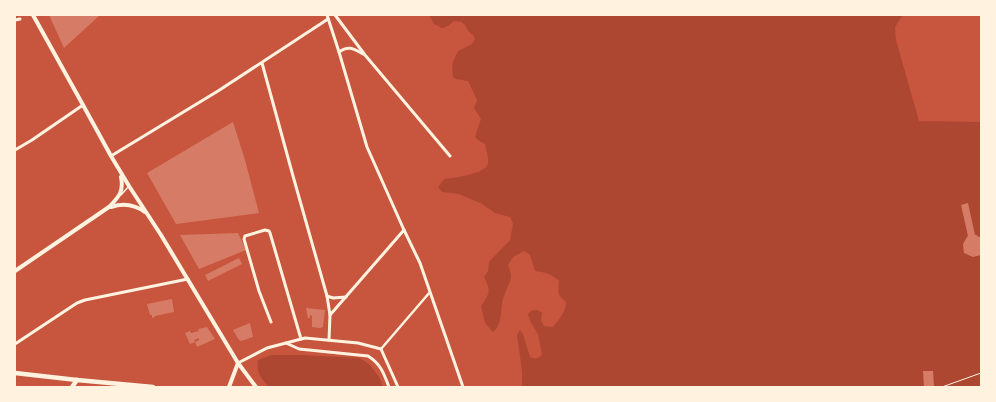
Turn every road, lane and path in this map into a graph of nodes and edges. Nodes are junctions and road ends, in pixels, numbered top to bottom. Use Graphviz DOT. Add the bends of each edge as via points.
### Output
graph roads {
  1 [pos="34,15"];
  2 [pos="335,15"];
  3 [pos="328,17"];
  4 [pos="20,19"];
  5 [pos="15,20"];
  6 [pos="340,52"];
  7 [pos="365,54"];
  8 [pos="262,62"];
  9 [pos="83,105"];
  10 [pos="15,150"];
  11 [pos="110,156"];
  12 [pos="450,156"];
  13 [pos="118,169"];
  14 [pos="129,186"];
  15 [pos="118,198"];
  16 [pos="109,207"];
  17 [pos="149,217"];
  18 [pos="404,230"];
  19 [pos="15,271"];
  20 [pos="188,279"];
  21 [pos="430,292"];
  22 [pos="327,296"];
  23 [pos="346,297"];
  24 [pos="330,314"];
  25 [pos="271,322"];
  26 [pos="301,339"];
  27 [pos="329,340"];
  28 [pos="286,343"];
  29 [pos="15,344"];
  30 [pos="381,349"];
  31 [pos="238,363"];
  32 [pos="15,373"];
  33 [pos="981,373"];
  34 [pos="77,380"];
  35 [pos="72,387"];
  36 [pos="153,387"];
  37 [pos="229,387"];
  38 [pos="256,387"];
  39 [pos="389,387"];
  40 [pos="398,387"];
  41 [pos="463,387"];
  42 [pos="942,387"];
  1 -- 9 [label="street"];
  2 -- 7 [label="street"];
  3 -- 6 [label="street"];
  3 -- 8 [label="street"];
  4 -- 5 [label="street"];
  6 -- 7 [label="street" via="349,48"];
  6 -- 18 [label="street" via="367,147"];
  7 -- 12 [label="street"];
  8 -- 11 [label="street"];
  8 -- 22 [label="street"];
  9 -- 10 [label="street"];
  9 -- 11 [label="street"];
  11 -- 13 [label="street"];
  13 -- 14 [label="street"];
  13 -- 15 [label="street" via="122,184"];
  14 -- 15 [label="lane"];
  14 -- 17 [label="street"];
  15 -- 16 [label="street"];
  16 -- 17 [label="street" via="132,206"];
  16 -- 19 [label="street"];
  17 -- 20 [label="street"];
  18 -- 21 [label="street"];
  18 -- 23 [label="street"];
  20 -- 29 [label="street" via="77,303"];
  20 -- 31 [label="street"];
  21 -- 30 [label="street"];
  21 -- 41 [label="street"];
  22 -- 23 [label="street"];
  22 -- 24 [label="street"];
  23 -- 24 [label="street"];
  24 -- 27 [label="street"];
  25 -- 26 [label="street" via="244,239 245,236 265,230 270,233"];
  26 -- 27 [label="street"];
  26 -- 28 [label="street"];
  27 -- 30 [label="street"];
  28 -- 31 [label="street" via="267,348"];
  28 -- 39 [label="street" via="299,349 368,356 376,361 383,371"];
  30 -- 40 [label="street"];
  31 -- 37 [label="street"];
  31 -- 38 [label="street"];
  32 -- 34 [label="main road"];
  33 -- 42 [label="path"];
  34 -- 35 [label="main road"];
  34 -- 36 [label="main road"];
}
